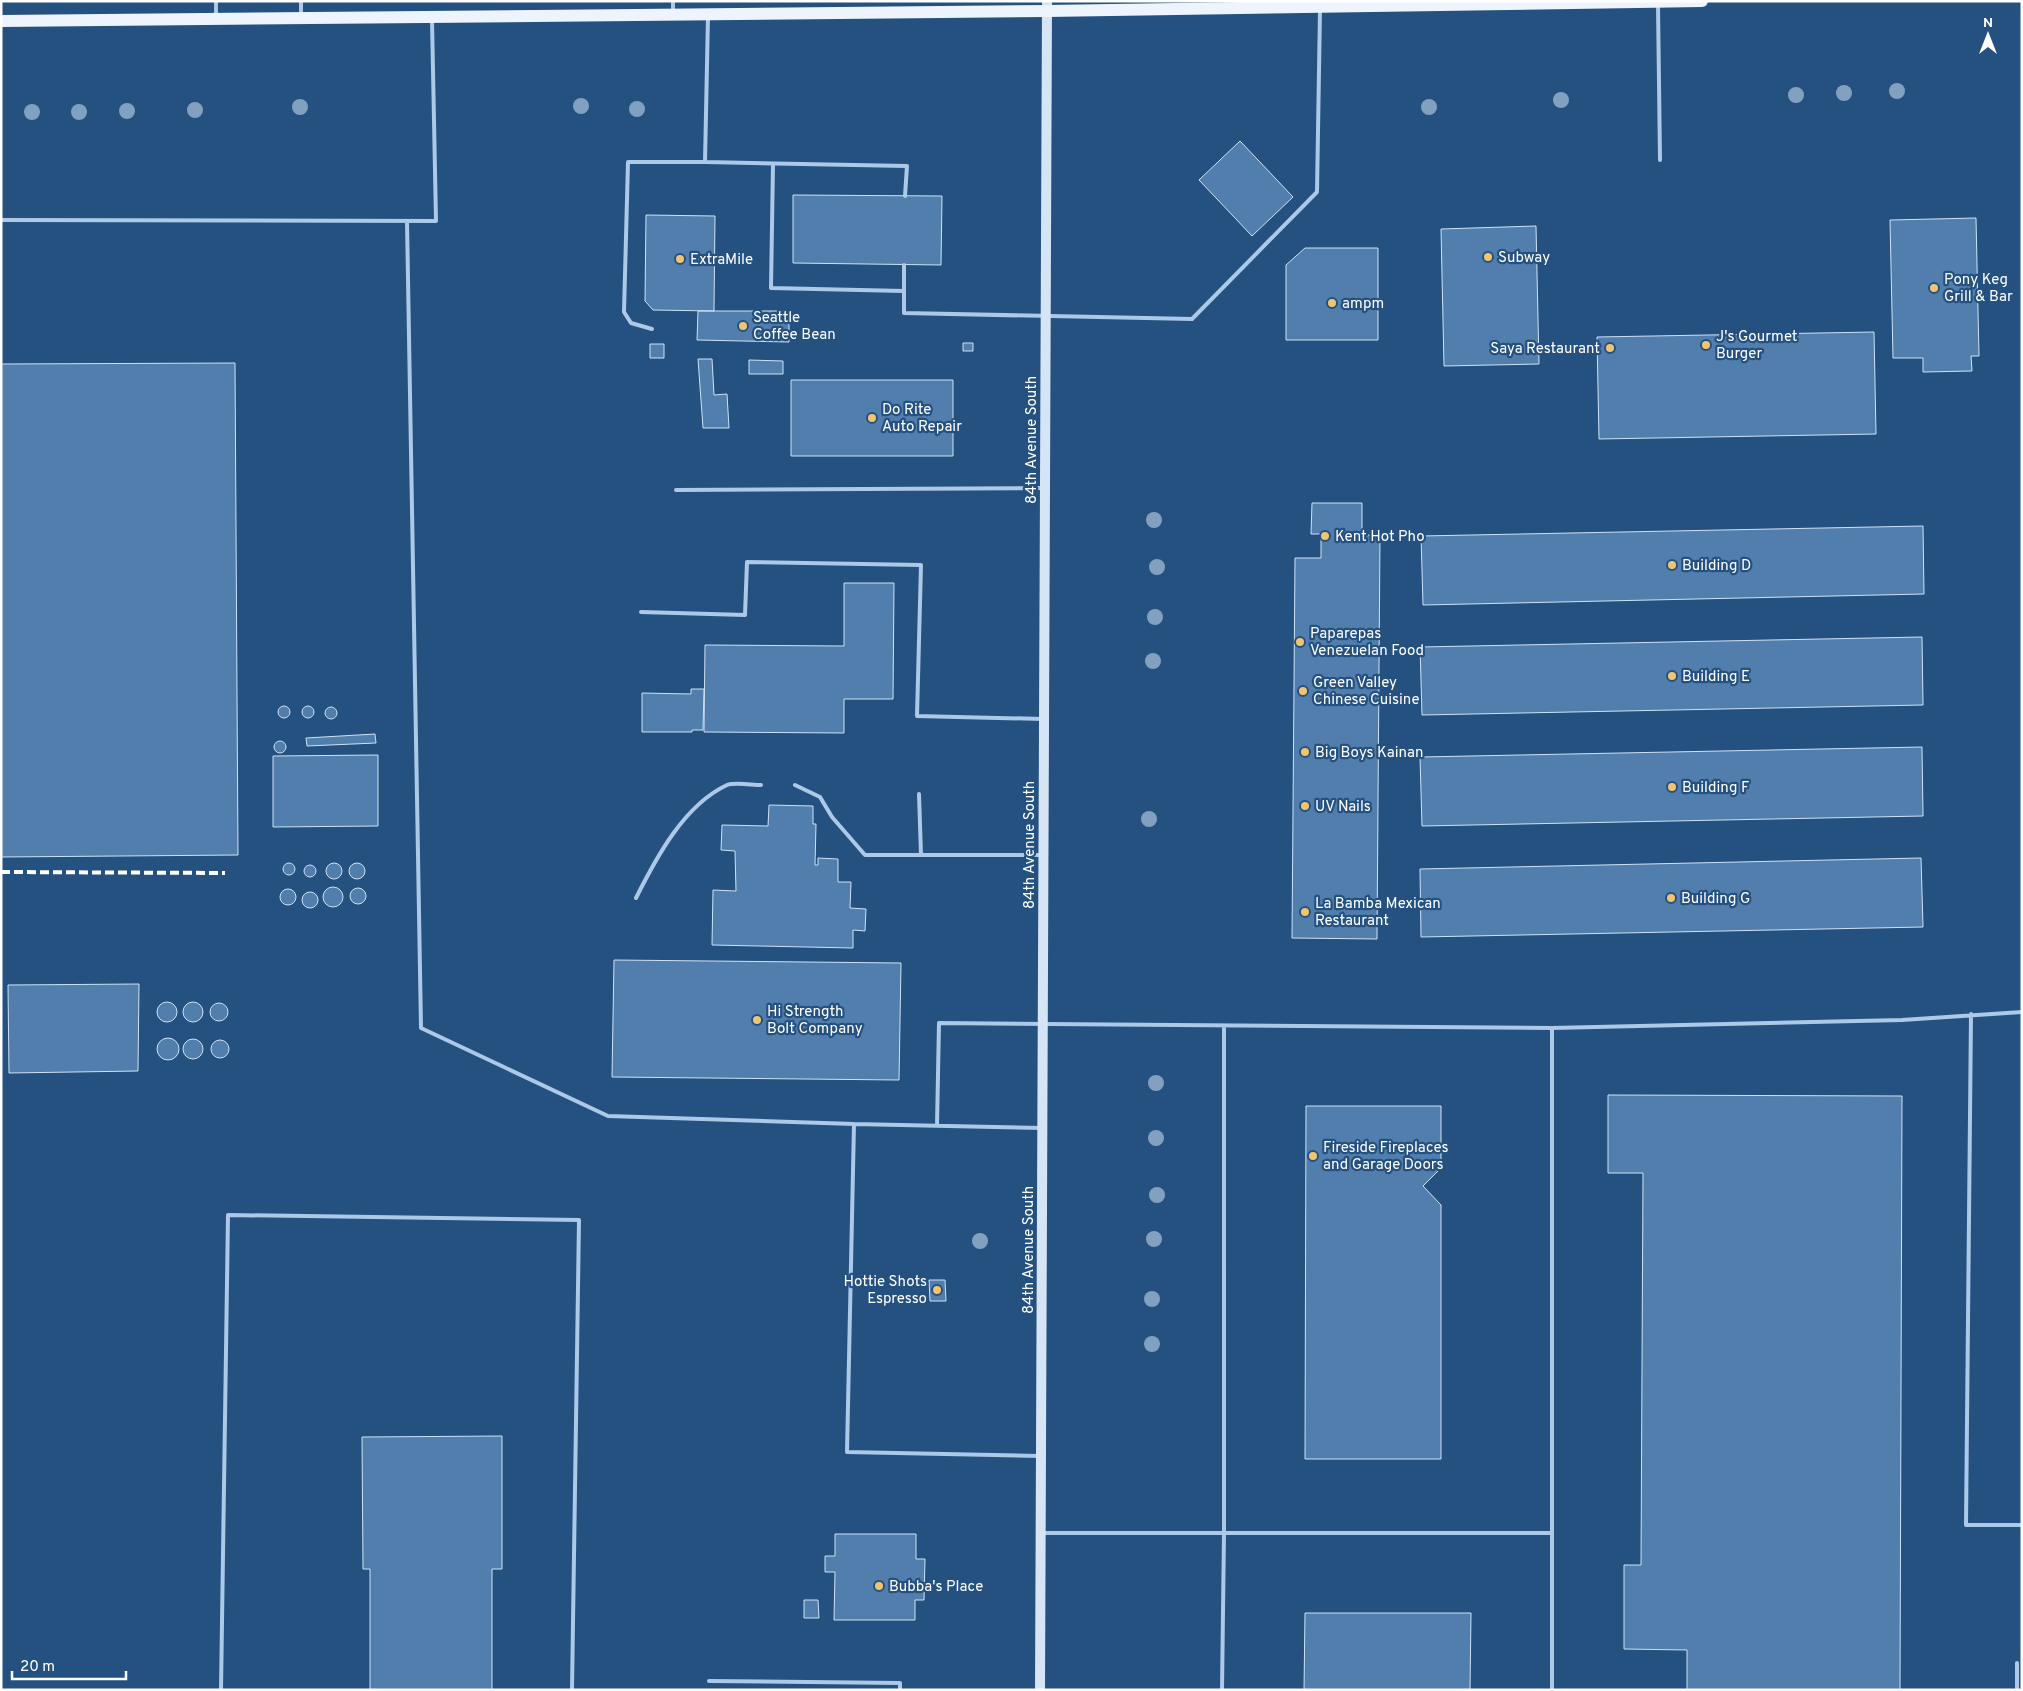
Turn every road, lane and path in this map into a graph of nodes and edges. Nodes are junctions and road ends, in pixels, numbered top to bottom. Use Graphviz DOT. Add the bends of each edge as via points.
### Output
graph roads {
  1 [pos="216,1"];
  2 [pos="301,1"];
  3 [pos="673,1"];
  4 [pos="1702,1"];
  5 [pos="1658,2"];
  6 [pos="1047,6"];
  7 [pos="1320,7"];
  8 [pos="673,14"];
  9 [pos="708,14"];
  10 [pos="432,16"];
  11 [pos="216,18"];
  12 [pos="301,18"];
  13 [pos="1,21"];
  14 [pos="1660,160"];
  15 [pos="705,162"];
  16 [pos="773,164"];
  17 [pos="905,196"];
  18 [pos="1,220"];
  19 [pos="407,221"];
  20 [pos="904,265"];
  21 [pos="904,290"];
  22 [pos="1046,316"];
  23 [pos="652,329"];
  24 [pos="1046,488"];
  25 [pos="676,490"];
  26 [pos="641,612"];
  27 [pos="1045,719"];
  28 [pos="761,785"];
  29 [pos="795,785"];
  30 [pos="919,794"];
  31 [pos="921,855"];
  32 [pos="1044,855"];
  33 [pos="636,898"];
  34 [pos="2022,1012"];
  35 [pos="1971,1014"];
  36 [pos="1044,1025"];
  37 [pos="1224,1026"];
  38 [pos="1552,1028"];
  39 [pos="854,1124"];
  40 [pos="937,1126"];
  41 [pos="1043,1128"];
  42 [pos="1042,1456"];
  43 [pos="2022,1524"];
  44 [pos="1042,1533"];
  45 [pos="1224,1533"];
  46 [pos="1552,1533"];
  47 [pos="2017,1663"];
  48 [pos="709,1681"];
  49 [pos="221,1690"];
  50 [pos="572,1690"];
  51 [pos="900,1690"];
  52 [pos="1040,1690"];
  53 [pos="1222,1690"];
  54 [pos="1552,1690"];
  55 [pos="2017,1690"];
  1 -- 11 [label="lane"];
  2 -- 12 [label="lane"];
  3 -- 8 [label="lane"];
  4 -- 5 [label="main road"];
  5 -- 7 [label="main road"];
  5 -- 14 [label="lane"];
  6 -- 7 [label="main road"];
  6 -- 9 [label="main road"];
  6 -- 22 [label="main road, 84th Avenue South"];
  7 -- 22 [label="lane" via="1317,192 1192,319"];
  8 -- 9 [label="main road"];
  8 -- 10 [label="main road"];
  9 -- 15 [label="lane"];
  10 -- 12 [label="main road"];
  10 -- 19 [label="lane" via="436,221"];
  11 -- 12 [label="main road"];
  11 -- 13 [label="main road"];
  15 -- 16 [label="lane"];
  15 -- 23 [label="lane" via="628,162 624,312 631,323"];
  16 -- 17 [label="lane" via="907,166"];
  16 -- 21 [label="lane" via="771,288"];
  18 -- 19 [label="lane"];
  19 -- 39 [label="lane" via="421,1028 608,1116"];
  20 -- 21 [label="lane"];
  21 -- 22 [label="lane" via="904,313"];
  22 -- 24 [label="main road, 84th Avenue South"];
  24 -- 25 [label="lane"];
  24 -- 27 [label="main road, 84th Avenue South"];
  26 -- 27 [label="lane" via="745,615 747,562 921,565 917,716"];
  27 -- 32 [label="main road, 84th Avenue South"];
  28 -- 33 [label="lane" via="728,785 682,822 657,855"];
  29 -- 31 [label="lane" via="820,797 832,817 865,855"];
  30 -- 31 [label="lane"];
  31 -- 32 [label="lane"];
  32 -- 36 [label="main road, 84th Avenue South"];
  34 -- 35 [label="lane"];
  35 -- 38 [label="lane" via="1902,1020"];
  35 -- 43 [label="lane" via="1966,1525"];
  36 -- 37 [label="lane"];
  36 -- 40 [label="lane" via="939,1023"];
  36 -- 41 [label="main road, 84th Avenue South"];
  37 -- 38 [label="lane"];
  37 -- 45 [label="lane"];
  38 -- 46 [label="lane"];
  39 -- 40 [label="lane"];
  39 -- 42 [label="lane" via="847,1452"];
  40 -- 41 [label="lane"];
  41 -- 42 [label="main road, 84th Avenue South"];
  42 -- 44 [label="main road, 84th Avenue South"];
  44 -- 45 [label="lane"];
  44 -- 52 [label="main road, 84th Avenue South"];
  45 -- 46 [label="lane"];
  45 -- 53 [label="lane"];
  46 -- 54 [label="lane"];
  47 -- 55 [label="lane"];
  48 -- 51 [label="lane" via="900,1683"];
  49 -- 50 [label="lane" via="228,1215 579,1220"];
}
